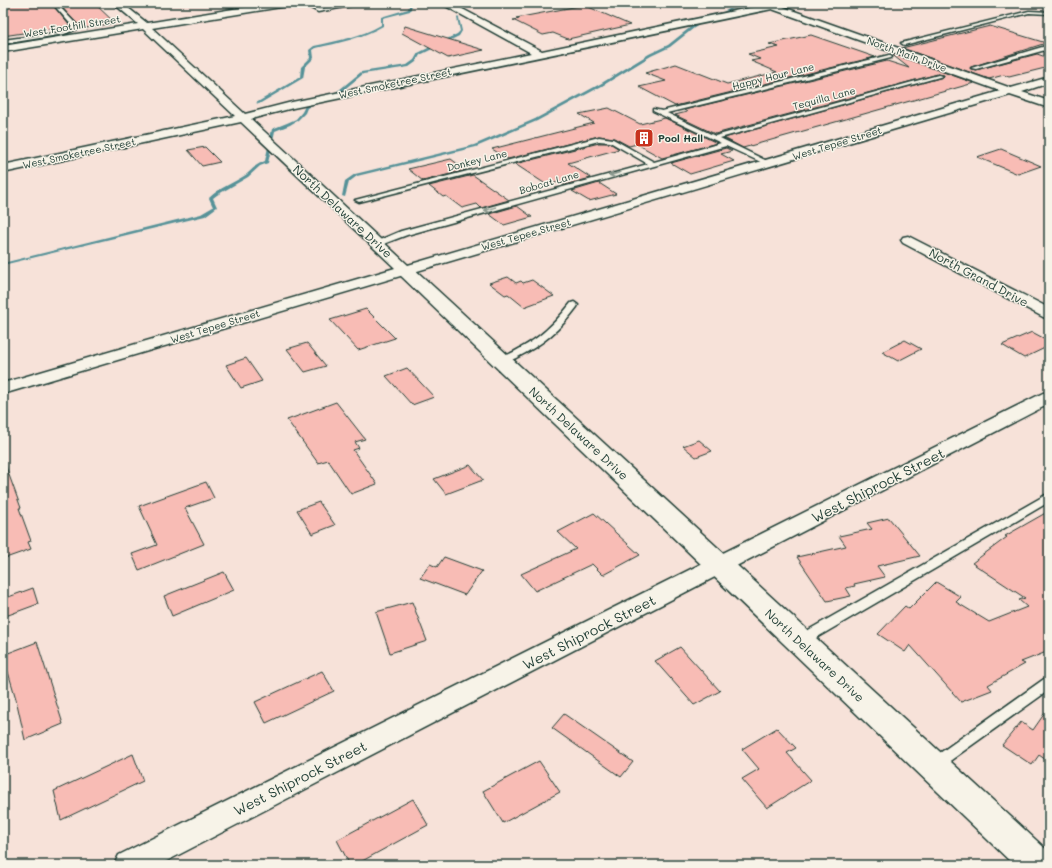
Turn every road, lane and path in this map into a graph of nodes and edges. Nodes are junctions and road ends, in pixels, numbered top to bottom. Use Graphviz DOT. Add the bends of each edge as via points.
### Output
graph roads {
  1 [pos="54,3"];
  2 [pos="117,3"];
  3 [pos="288,3"];
  4 [pos="303,3"];
  5 [pos="345,3"];
  6 [pos="444,3"];
  7 [pos="789,3"];
  8 [pos="769,5"];
  9 [pos="1049,13"];
  10 [pos="145,26"];
  11 [pos="3,42"];
  12 [pos="904,43"];
  13 [pos="1049,47"];
  14 [pos="3,49"];
  15 [pos="541,54"];
  16 [pos="889,57"];
  17 [pos="974,68"];
  18 [pos="940,76"];
  19 [pos="1049,80"];
  20 [pos="1009,92"];
  21 [pos="1049,105"];
  22 [pos="655,110"];
  23 [pos="662,113"];
  24 [pos="243,117"];
  25 [pos="714,138"];
  26 [pos="726,144"];
  27 [pos="767,163"];
  28 [pos="653,164"];
  29 [pos="3,169"];
  30 [pos="359,200"];
  31 [pos="908,240"];
  32 [pos="378,244"];
  33 [pos="405,270"];
  34 [pos="574,305"];
  35 [pos="1049,314"];
  36 [pos="502,361"];
  37 [pos="3,389"];
  38 [pos="1049,397"];
  39 [pos="1049,497"];
  40 [pos="720,565"];
  41 [pos="800,641"];
  42 [pos="1049,683"];
  43 [pos="933,765"];
  44 [pos="129,865"];
  45 [pos="1038,865"];
  1 -- 11 [label="lane" via="75,28 64,33"];
  2 -- 10 [label="street, North Delaware Drive"];
  3 -- 10 [label="street, West Foothill Street"];
  4 -- 5 [label="lane" via="318,11 348,6"];
  6 -- 15 [label="street"];
  7 -- 8 [label="street, West Smoketree Street"];
  8 -- 15 [label="street, West Smoketree Street"];
  8 -- 20 [label="street, North Main Drive"];
  9 -- 12 [label="lane" via="1029,12"];
  10 -- 14 [label="street, West Foothill Street"];
  10 -- 24 [label="street, North Delaware Drive"];
  13 -- 17 [label="lane"];
  15 -- 24 [label="street, West Smoketree Street"];
  16 -- 23 [label="lane, Happy Hour Lane"];
  18 -- 25 [label="lane, Tequilla Lane"];
  19 -- 20 [label="street, West Tepee Street"];
  20 -- 21 [label="street, North Main Drive"];
  20 -- 27 [label="street, West Tepee Street"];
  22 -- 23 [label="lane"];
  23 -- 25 [label="lane"];
  24 -- 29 [label="street, West Smoketree Street"];
  24 -- 32 [label="street, North Delaware Drive"];
  25 -- 26 [label="lane"];
  26 -- 27 [label="lane"];
  26 -- 28 [label="lane, Bobcat Lane"];
  27 -- 33 [label="street, West Tepee Street"];
  28 -- 30 [label="lane, Donkey Lane" via="611,140 599,139"];
  28 -- 32 [label="lane, Bobcat Lane, one-way" via="404,233"];
  31 -- 35 [label="street, North Grand Drive"];
  32 -- 33 [label="street, North Delaware Drive"];
  33 -- 36 [label="street, North Delaware Drive"];
  33 -- 37 [label="street, West Tepee Street"];
  34 -- 36 [label="lane" via="542,339"];
  36 -- 40 [label="street, North Delaware Drive"];
  38 -- 40 [label="street, West Shiprock Street"];
  39 -- 41 [label="lane"];
  40 -- 41 [label="street, North Delaware Drive"];
  40 -- 44 [label="street, West Shiprock Street"];
  41 -- 43 [label="street, North Delaware Drive"];
  42 -- 43 [label="lane"];
  43 -- 45 [label="street, North Delaware Drive"];
}
